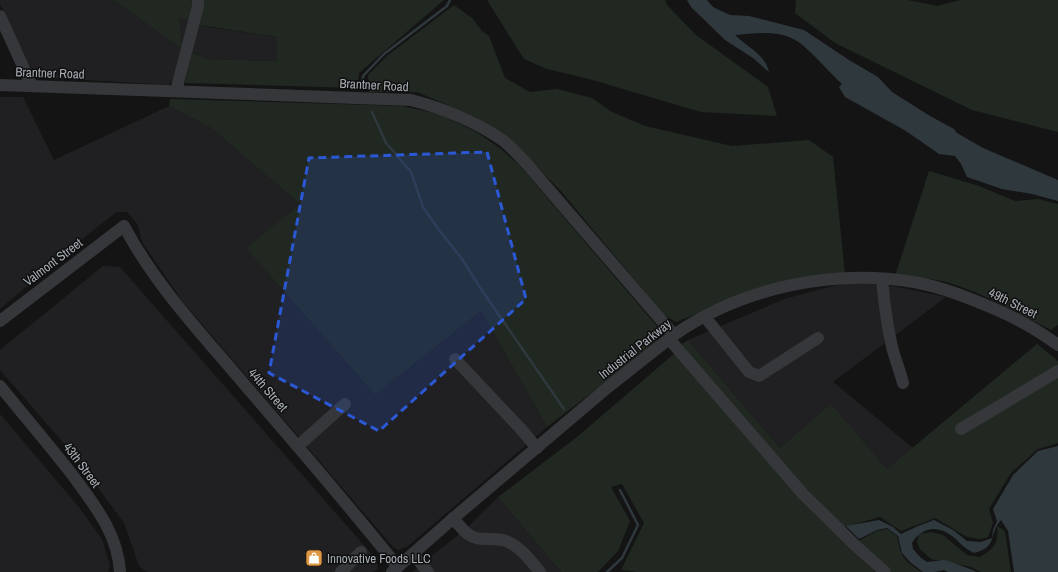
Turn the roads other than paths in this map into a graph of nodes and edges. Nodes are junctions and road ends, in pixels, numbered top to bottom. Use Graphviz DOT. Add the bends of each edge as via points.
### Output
graph roads {
  1 [pos="198,0"];
  2 [pos="0,16"];
  3 [pos="0,85"];
  4 [pos="32,86"];
  5 [pos="176,91"];
  6 [pos="124,226"];
  7 [pos="882,279"];
  8 [pos="952,292"];
  9 [pos="706,317"];
  10 [pos="0,321"];
  11 [pos="672,337"];
  12 [pos="818,338"];
  13 [pos="1058,345"];
  14 [pos="455,359"];
  15 [pos="1058,371"];
  16 [pos="903,383"];
  17 [pos="0,386"];
  18 [pos="345,404"];
  19 [pos="961,429"];
  20 [pos="298,446"];
  21 [pos="537,448"];
  22 [pos="453,518"];
  23 [pos="361,552"];
  24 [pos="413,554"];
  25 [pos="395,570"];
  26 [pos="120,572"];
  27 [pos="341,572"];
  28 [pos="428,572"];
  29 [pos="540,572"];
  30 [pos="885,572"];
  1 -- 5 [label="street"];
  2 -- 4 [label="street"];
  3 -- 4 [label="street, Brantner Road"];
  4 -- 5 [label="street, Brantner Road"];
  5 -- 11 [label="street, Brantner Road" via="411,100 438,107 472,123 502,140 526,163"];
  6 -- 10 [label="street, Valmont Street"];
  6 -- 20 [label="street, 44th Street" via="131,240 181,310"];
  7 -- 8 [label="street, Industrial Parkway" via="916,282"];
  7 -- 9 [label="street, Industrial Parkway" via="817,281 789,286 734,303"];
  7 -- 16 [label="street" via="892,348"];
  8 -- 13 [label="street, 49th Street" via="1024,322"];
  9 -- 11 [label="street, Industrial Parkway"];
  9 -- 12 [label="street" via="749,372 758,376"];
  11 -- 21 [label="street, Industrial Parkway"];
  11 -- 30 [label="street, Brantner Road" via="803,494"];
  14 -- 21 [label="street"];
  15 -- 19 [label="street"];
  17 -- 26 [label="street, 43th Street" via="53,448 96,507 112,535"];
  18 -- 20 [label="street"];
  20 -- 25 [label="street, 44th Street" via="336,490"];
  21 -- 22 [label="street, Industrial Parkway"];
  22 -- 24 [label="street, Industrial Parkway"];
  22 -- 29 [label="street" via="468,535 479,540 506,540 522,551"];
  23 -- 27 [label="street"];
  24 -- 25 [label="street, Industrial Parkway"];
  24 -- 28 [label="street"];
}
